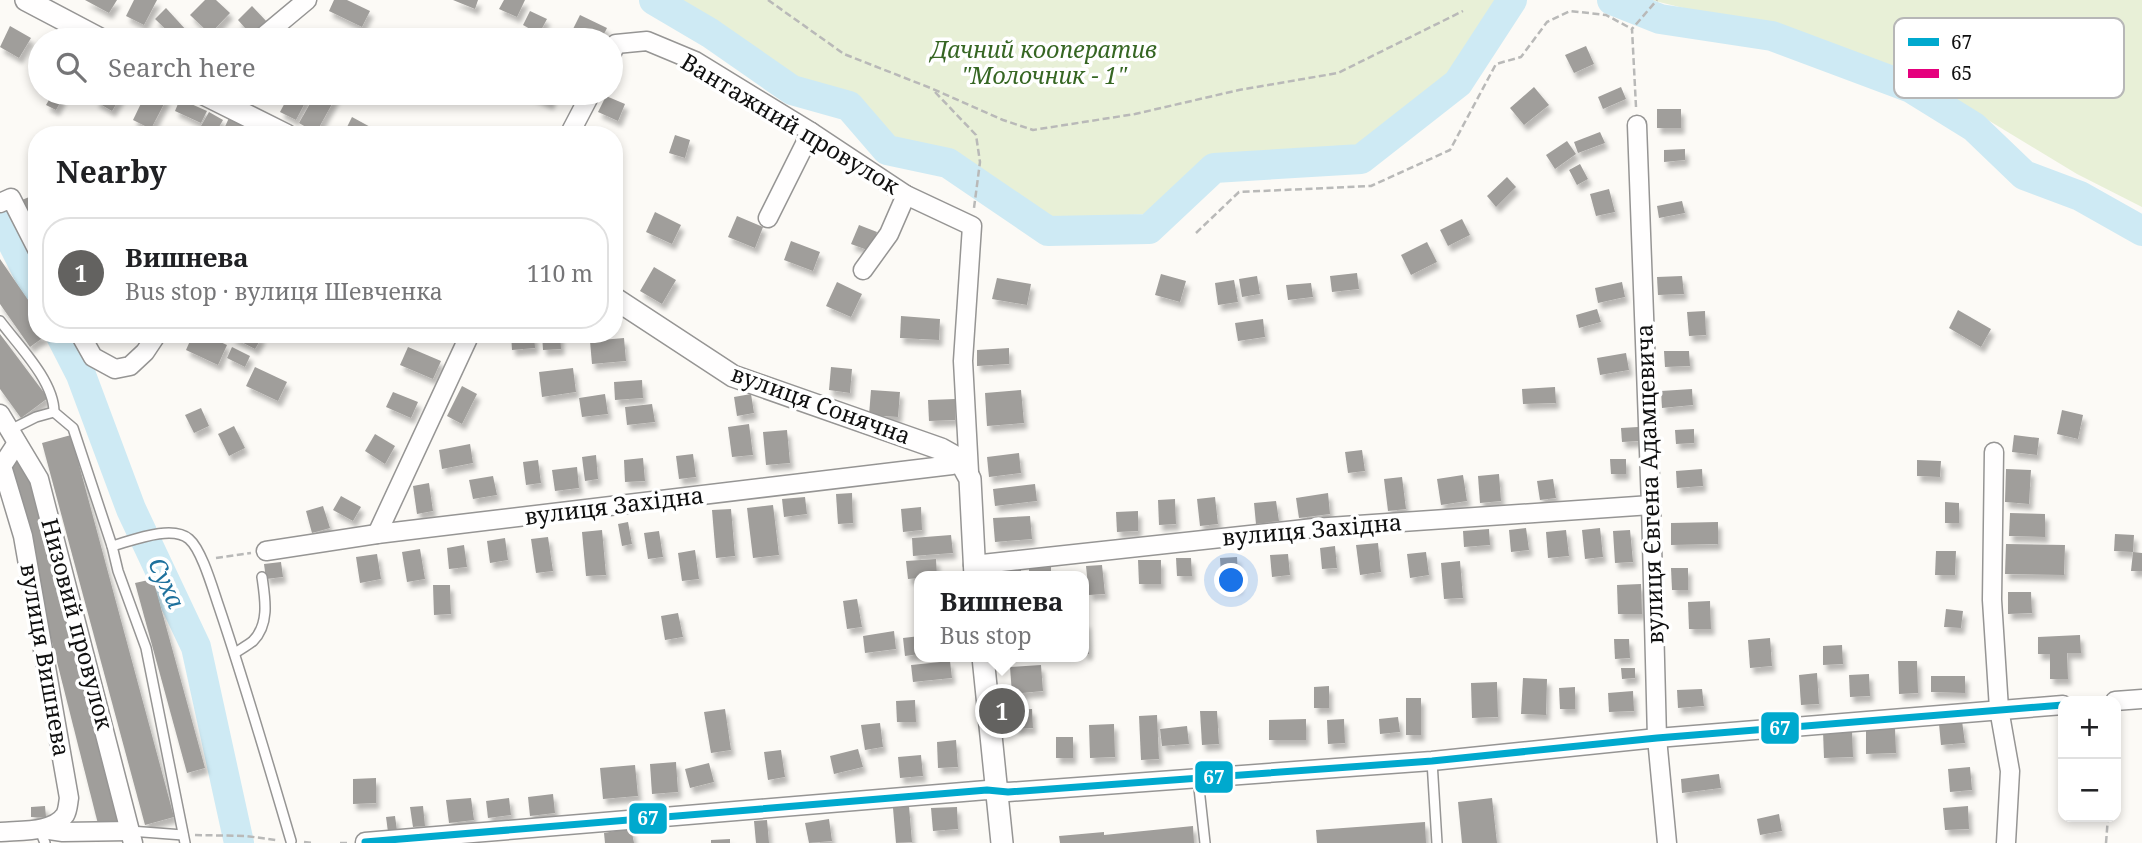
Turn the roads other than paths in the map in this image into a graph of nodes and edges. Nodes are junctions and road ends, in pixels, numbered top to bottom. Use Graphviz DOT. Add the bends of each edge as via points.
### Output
graph roads {
  1 [pos="26,0"];
  2 [pos="307,0"];
  3 [pos="80,28"];
  4 [pos="273,28"];
  5 [pos="623,43"];
  6 [pos="223,105"];
  7 [pos="585,105"];
  8 [pos="1637,125"];
  9 [pos="257,126"];
  10 [pos="574,126"];
  11 [pos="811,132"];
  12 [pos="906,195"];
  13 [pos="1,203"];
  14 [pos="768,218"];
  15 [pos="28,233"];
  16 [pos="863,270"];
  17 [pos="623,304"];
  18 [pos="0,321"];
  19 [pos="85,343"];
  20 [pos="151,343"];
  21 [pos="466,343"];
  22 [pos="54,412"];
  23 [pos="0,414"];
  24 [pos="13,437"];
  25 [pos="1994,452"];
  26 [pos="959,459"];
  27 [pos="970,489"];
  28 [pos="1651,505"];
  29 [pos="377,534"];
  30 [pos="112,547"];
  31 [pos="266,551"];
  32 [pos="974,570"];
  33 [pos="262,577"];
  34 [pos="235,653"];
  35 [pos="985,662"];
  36 [pos="2142,699"];
  37 [pos="2121,701"];
  38 [pos="2058,705"];
  39 [pos="1999,709"];
  40 [pos="1657,738"];
  41 [pos="1432,761"];
  42 [pos="1198,779"];
  43 [pos="998,792"];
  44 [pos="0,832"];
  45 [pos="42,836"];
  46 [pos="132,837"];
  47 [pos="184,839"];
  48 [pos="291,841"];
  49 [pos="365,842"];
  50 [pos="1002,843"];
  51 [pos="1205,843"];
  52 [pos="1437,843"];
  53 [pos="1667,843"];
  54 [pos="2007,843"];
  1 -- 3 [label="street"];
  2 -- 4 [label="street"];
  5 -- 11 [label="street, Вантажний провулок" via="647,41 695,61"];
  6 -- 9 [label="street"];
  7 -- 10 [label="street"];
  8 -- 28 [label="street, вулиця Євгена Адамцевича"];
  11 -- 12 [label="street, Вантажний провулок"];
  11 -- 14 [label="street"];
  12 -- 16 [label="street" via="889,234"];
  12 -- 27 [label="street, Вантажний провулок" via="972,226 963,361"];
  13 -- 15 [label="street" via="11,198"];
  17 -- 26 [label="street, вулиця Сонячна" via="733,376"];
  18 -- 22 [label="lane" via="42,377 54,399"];
  19 -- 20 [label="street" via="93,357 115,369 131,366"];
  21 -- 29 [label="street"];
  22 -- 24 [label="lane" via="36,417"];
  22 -- 30 [label="lane" via="73,428"];
  23 -- 24 [label="street, Низовий провулок"];
  24 -- 45 [label="street, вулиця Вишнева" via="2,466 23,536 69,798 66,814"];
  24 -- 46 [label="street, Низовий провулок" via="39,479"];
  25 -- 39 [label="street" via="1992,600"];
  26 -- 27 [label="street"];
  26 -- 29 [label="street, вулиця Західна" via="952,465"];
  27 -- 32 [label="street"];
  28 -- 32 [label="street, вулиця Західна" via="1314,528"];
  28 -- 40 [label="street, вулиця Євгена Адамцевича"];
  29 -- 31 [label="street, вулиця Західна"];
  30 -- 34 [label="lane" via="150,535 176,533 190,539"];
  30 -- 47 [label="lane" via="146,648"];
  33 -- 34 [label="lane" via="264,621 254,640"];
  34 -- 48 [label="lane"];
  35 -- 43 [label="street"];
  36 -- 37 [label="street"];
  38 -- 39 [label="street"];
  39 -- 40 [label="street"];
  39 -- 54 [label="street" via="2010,771"];
  40 -- 41 [label="street"];
  40 -- 53 [label="street, вулиця Євгена Адамцевича"];
  41 -- 42 [label="street"];
  41 -- 52 [label="lane"];
  42 -- 43 [label="street"];
  42 -- 51 [label="lane"];
  43 -- 49 [label="street"];
  43 -- 50 [label="street"];
  44 -- 45 [label="street, вулиця Вишнева"];
  45 -- 46 [label="street" via="62,832"];
  46 -- 47 [label="lane"];
}
